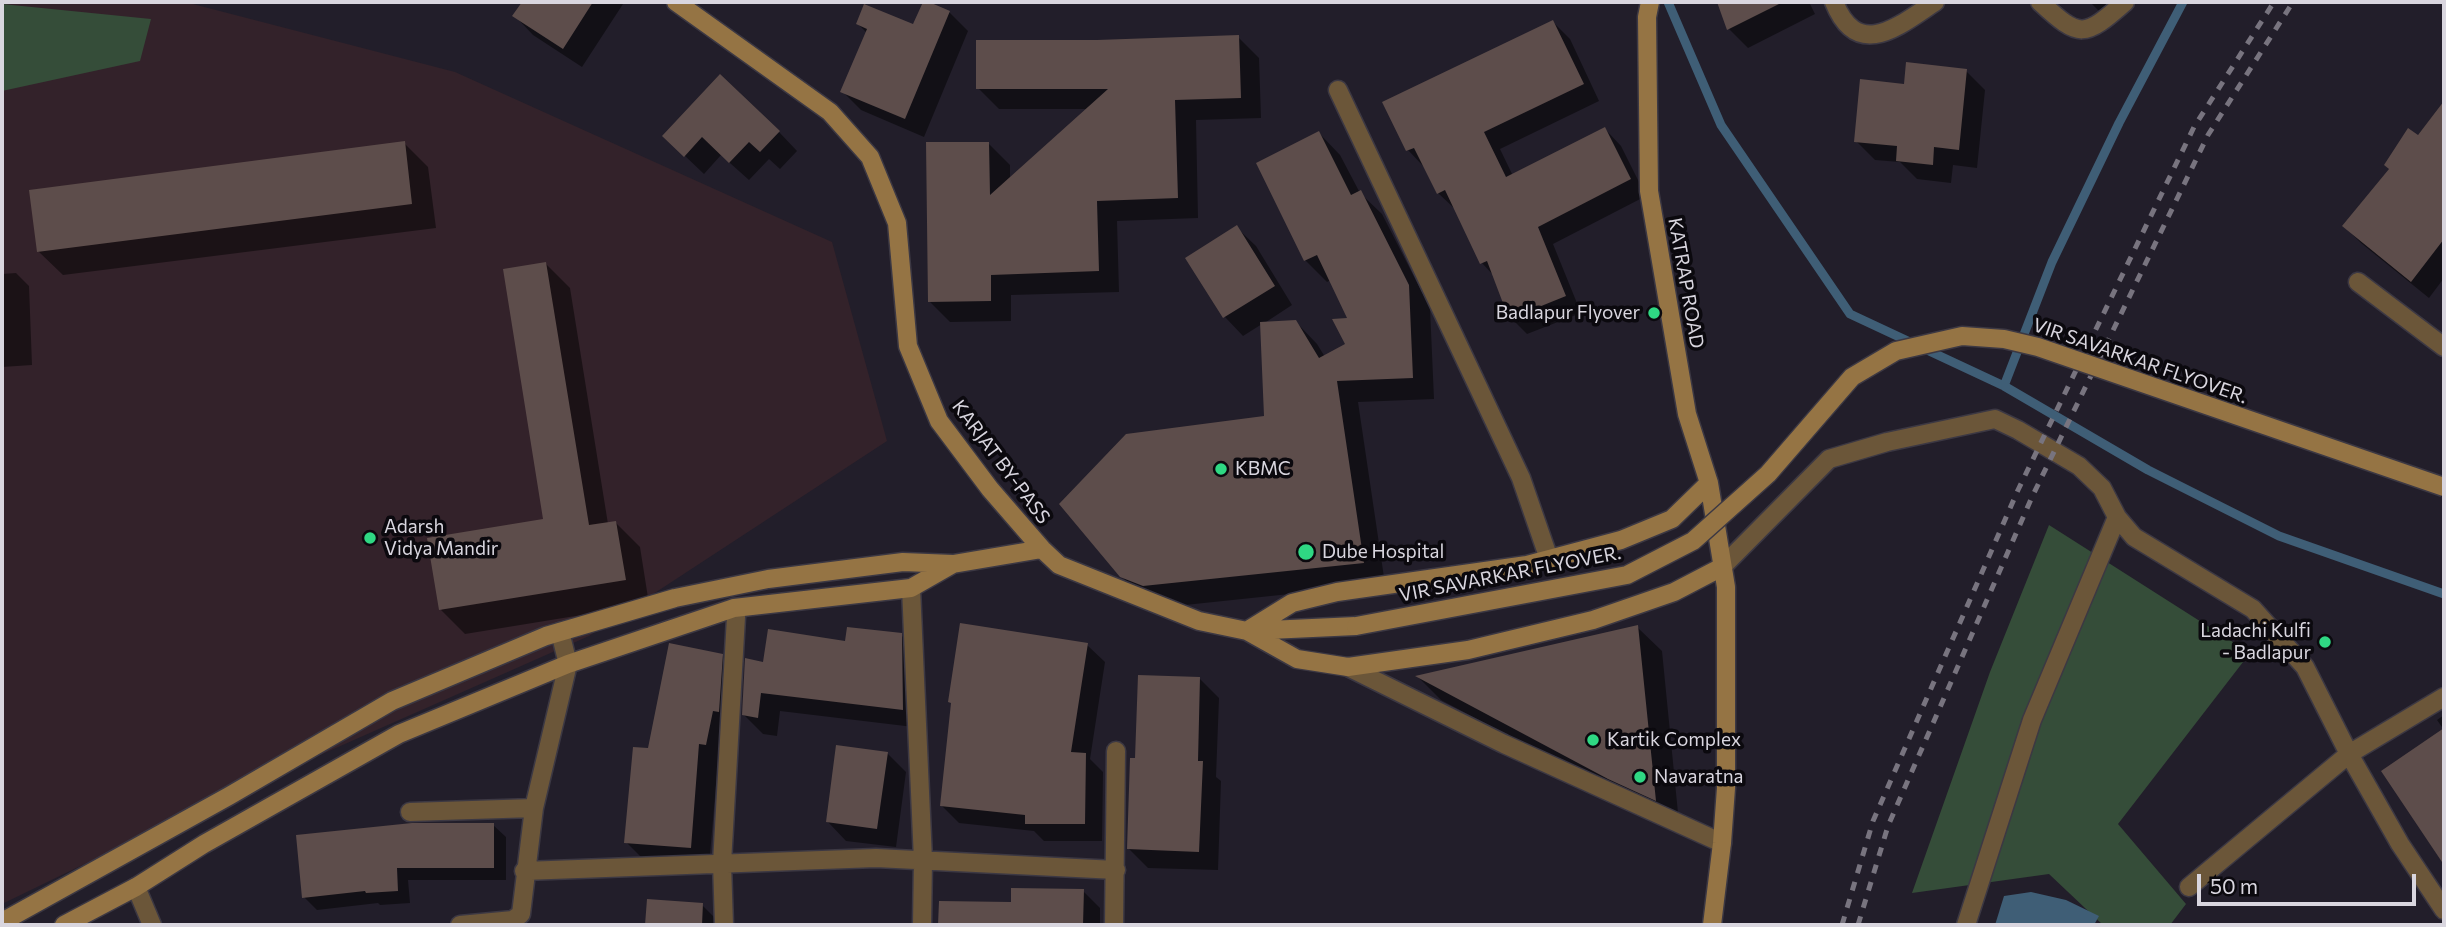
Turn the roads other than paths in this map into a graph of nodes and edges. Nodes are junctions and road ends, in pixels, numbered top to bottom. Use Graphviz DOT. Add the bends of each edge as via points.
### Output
graph roads {
  1 [pos="676,2"];
  2 [pos="1834,2"];
  3 [pos="1935,2"];
  4 [pos="2040,2"];
  5 [pos="2125,2"];
  6 [pos="1645,7"];
  7 [pos="1338,90"];
  8 [pos="2358,282"];
  9 [pos="2444,347"];
  10 [pos="1709,483"];
  11 [pos="2444,487"];
  12 [pos="2116,517"];
  13 [pos="1042,549"];
  14 [pos="1549,559"];
  15 [pos="953,565"];
  16 [pos="1723,567"];
  17 [pos="911,588"];
  18 [pos="734,608"];
  19 [pos="1356,626"];
  20 [pos="1247,631"];
  21 [pos="560,632"];
  22 [pos="568,664"];
  23 [pos="1348,667"];
  24 [pos="2444,696"];
  25 [pos="1116,751"];
  26 [pos="2349,754"];
  27 [pos="534,808"];
  28 [pos="410,812"];
  29 [pos="1723,843"];
  30 [pos="923,860"];
  31 [pos="722,863"];
  32 [pos="1116,870"];
  33 [pos="524,872"];
  34 [pos="136,887"];
  35 [pos="2189,887"];
  36 [pos="2444,910"];
  37 [pos="2,922"];
  38 [pos="64,925"];
  39 [pos="152,925"];
  40 [pos="460,925"];
  41 [pos="724,925"];
  42 [pos="922,925"];
  43 [pos="1114,925"];
  44 [pos="1712,925"];
  45 [pos="1966,925"];
  1 -- 13 [label="main road, KARJAT BY-PASS" via="830,111 870,158 897,223 908,346 939,421"];
  2 -- 3 [label="street" via="1839,15 1859,33 1875,34 1888,32"];
  4 -- 5 [label="street" via="2066,26 2085,30"];
  6 -- 10 [label="main road, KATRAP ROAD" via="1649,191 1687,414"];
  7 -- 14 [label="street" via="1521,478"];
  8 -- 9 [label="street"];
  10 -- 14 [label="main road" via="1672,519 1621,540"];
  10 -- 16 [label="main road, KATRAP ROAD"];
  11 -- 19 [label="main road, VIR SAVARKAR FLYOVER., bridge" via="2038,346 1962,336 1896,351 1852,377 1768,474 1693,541 1627,575"];
  12 -- 16 [label="street" via="2102,488 2079,466 1995,419 1829,459"];
  12 -- 26 [label="street" via="2134,537 2253,609 2305,667"];
  12 -- 45 [label="street" via="2032,720"];
  13 -- 15 [label="main road"];
  13 -- 20 [label="main road, KARJAT BY-PASS" via="1059,565 1199,621"];
  14 -- 20 [label="main road" via="1337,592 1292,603"];
  15 -- 17 [label="main road"];
  15 -- 21 [label="main road" via="903,562 768,579 675,598"];
  16 -- 23 [label="main road" via="1674,592 1593,620 1468,650"];
  16 -- 29 [label="main road, KATRAP ROAD"];
  17 -- 18 [label="main road"];
  17 -- 30 [label="street"];
  18 -- 22 [label="main road"];
  18 -- 31 [label="street"];
  19 -- 20 [label="main road, KARJAT BY-PASS"];
  20 -- 23 [label="main road" via="1297,659"];
  21 -- 22 [label="street"];
  21 -- 37 [label="main road" via="392,701"];
  22 -- 27 [label="street"];
  22 -- 34 [label="main road" via="399,734"];
  23 -- 29 [label="street"];
  24 -- 26 [label="street"];
  25 -- 32 [label="street"];
  26 -- 35 [label="street"];
  26 -- 36 [label="street"];
  27 -- 28 [label="street"];
  27 -- 33 [label="street"];
  29 -- 44 [label="main road, KATRAP ROAD"];
  30 -- 31 [label="street"];
  30 -- 32 [label="street"];
  30 -- 42 [label="street"];
  31 -- 33 [label="street"];
  31 -- 41 [label="street"];
  32 -- 43 [label="street"];
  33 -- 40 [label="street" via="518,917"];
  34 -- 38 [label="main road"];
  34 -- 39 [label="street"];
}
